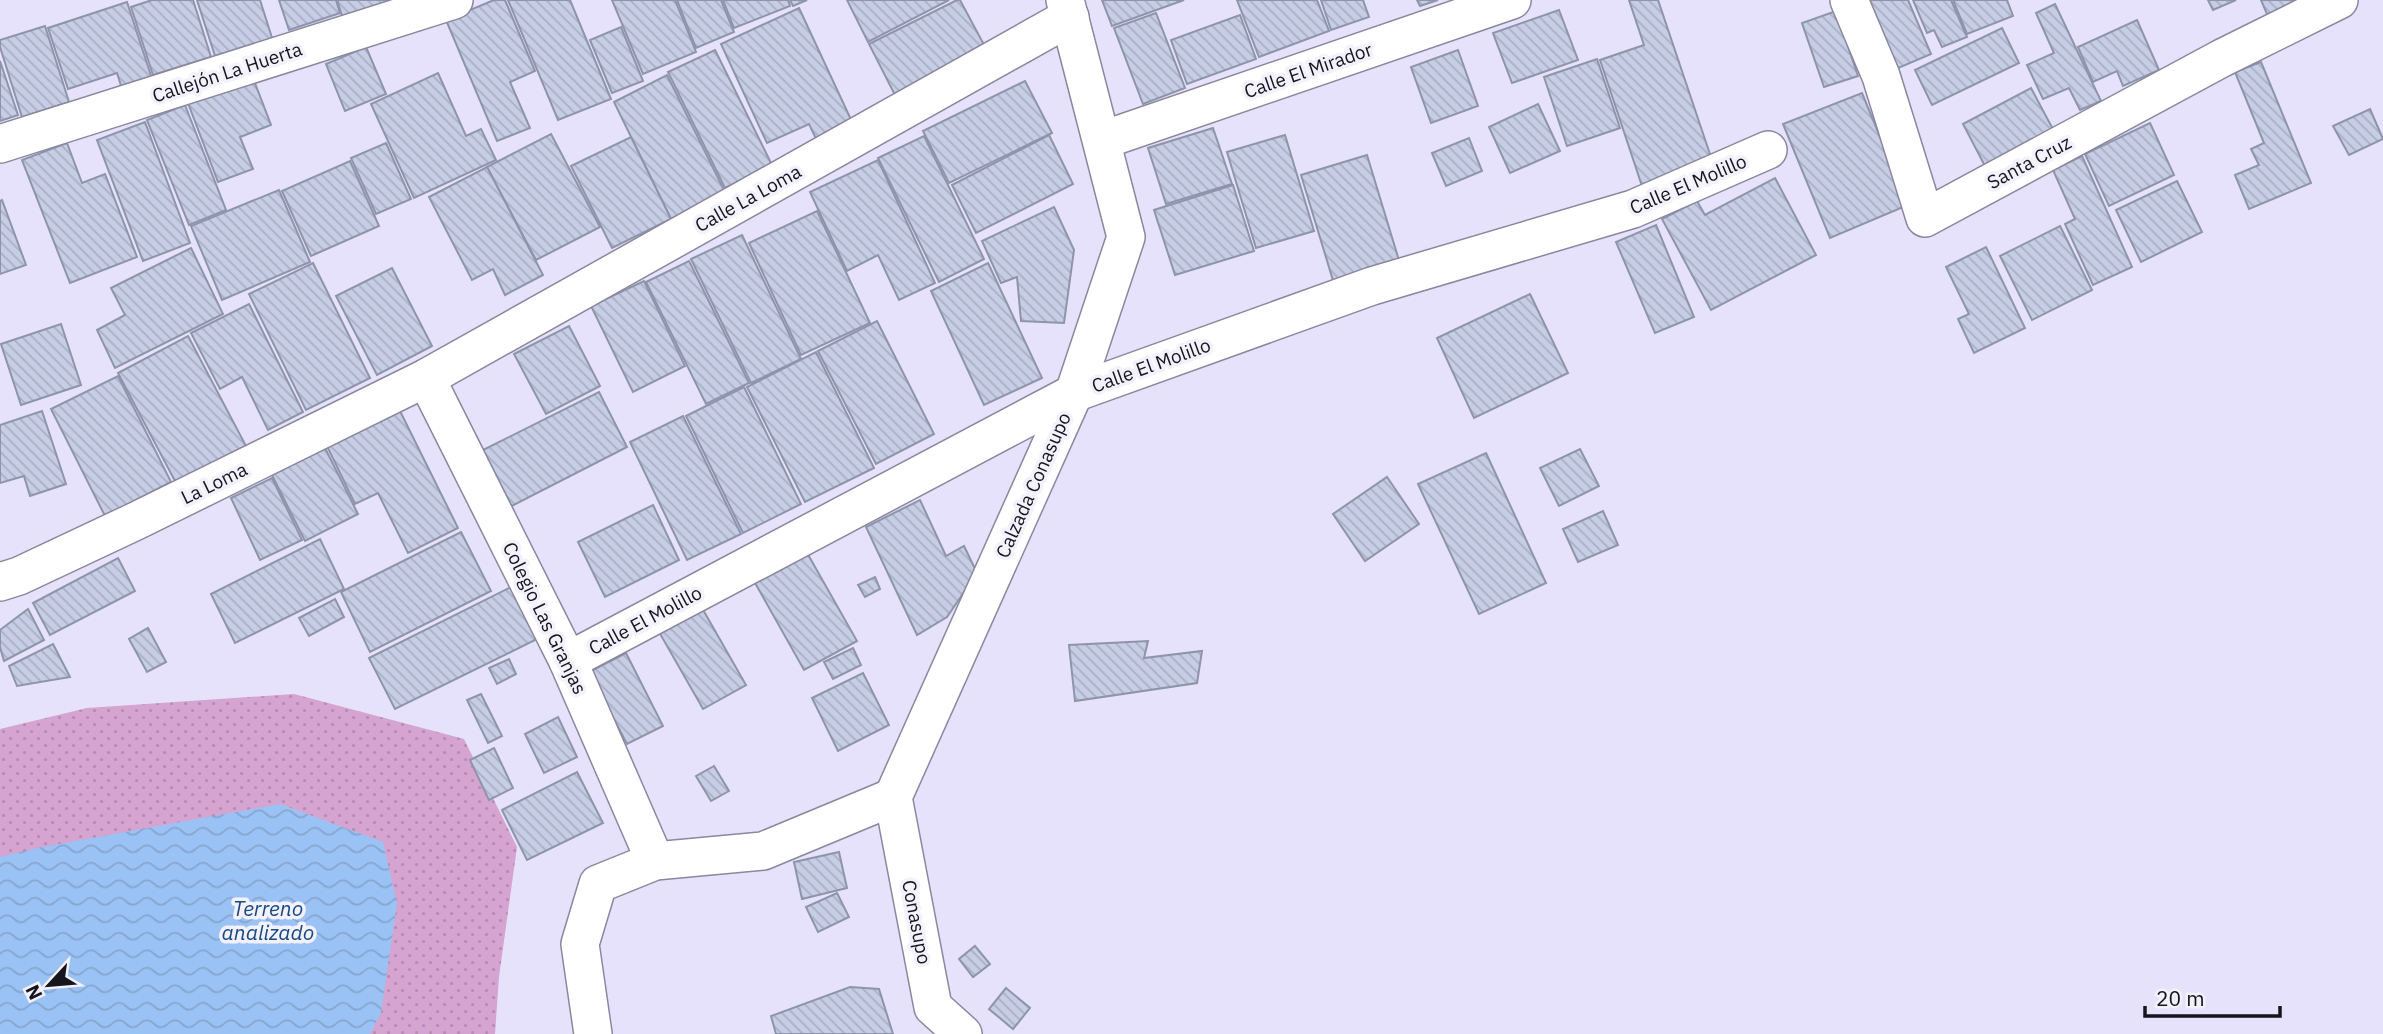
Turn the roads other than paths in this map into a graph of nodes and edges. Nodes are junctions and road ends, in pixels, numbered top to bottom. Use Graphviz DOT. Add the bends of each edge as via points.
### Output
graph roads {
  1 [pos="454,0"];
  2 [pos="1512,0"];
  3 [pos="1849,0"];
  4 [pos="2339,0"];
  5 [pos="1068,8"];
  6 [pos="1103,140"];
  7 [pos="0,144"];
  8 [pos="1768,150"];
  9 [pos="426,378"];
  10 [pos="1074,393"];
  11 [pos="0,582"];
  12 [pos="568,661"];
  13 [pos="893,797"];
  14 [pos="656,861"];
  15 [pos="593,1034"];
  16 [pos="963,1034"];
  1 -- 7 [label="street, Callejón La Huerta"];
  2 -- 6 [label="street, Calle El Mirador"];
  3 -- 4 [label="street, Santa Cruz" via="1881,76 1926,218"];
  5 -- 6 [label="street, Calzada Conasupo"];
  5 -- 9 [label="street, Calle La Loma"];
  6 -- 10 [label="street, Calzada Conasupo" via="1126,237"];
  8 -- 10 [label="street, Calle El Molillo" via="1633,209 1372,286"];
  9 -- 11 [label="street, La Loma" via="136,521"];
  9 -- 12 [label="street, Colegio Las Granjas"];
  10 -- 12 [label="street, Calle El Molillo"];
  10 -- 13 [label="street, Calzada Conasupo"];
  12 -- 14 [label="street, Colegio Las Granjas"];
  13 -- 14 [label="street" via="763,851"];
  13 -- 16 [label="street, Conasupo" via="933,1007"];
  14 -- 15 [label="street" via="598,884 580,944"];
}
